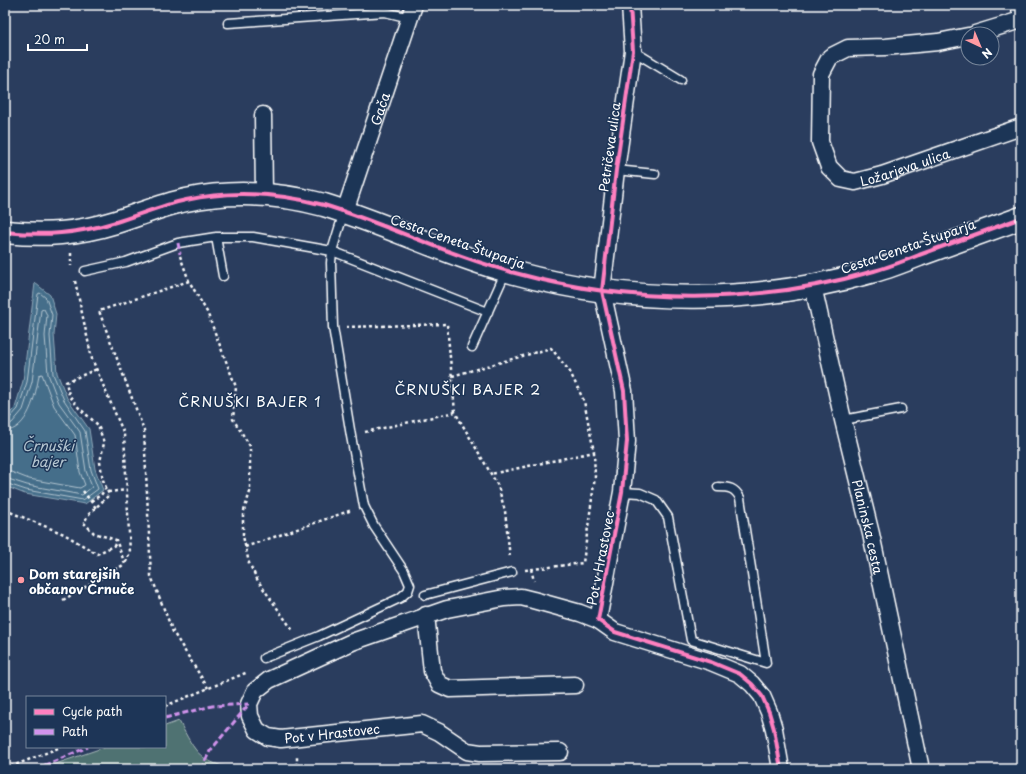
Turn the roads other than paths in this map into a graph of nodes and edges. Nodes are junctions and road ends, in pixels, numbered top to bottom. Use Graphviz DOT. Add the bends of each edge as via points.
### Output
graph roads {
  1 [pos="630,5"];
  2 [pos="1019,5"];
  3 [pos="412,12"];
  4 [pos="1021,12"];
  5 [pos="1021,20"];
  6 [pos="228,23"];
  7 [pos="1000,26"];
  8 [pos="960,38"];
  9 [pos="633,51"];
  10 [pos="681,80"];
  11 [pos="262,115"];
  12 [pos="1021,127"];
  13 [pos="616,170"];
  14 [pos="655,174"];
  15 [pos="264,194"];
  16 [pos="345,211"];
  17 [pos="1021,218"];
  18 [pos="5,232"];
  19 [pos="216,237"];
  20 [pos="332,251"];
  21 [pos="85,271"];
  22 [pos="506,271"];
  23 [pos="223,276"];
  24 [pos="813,286"];
  25 [pos="602,291"];
  26 [pos="488,312"];
  27 [pos="472,347"];
  28 [pos="901,409"];
  29 [pos="843,420"];
  30 [pos="718,487"];
  31 [pos="622,492"];
  32 [pos="512,572"];
  33 [pos="425,595"];
  34 [pos="426,616"];
  35 [pos="598,620"];
  36 [pos="264,658"];
  37 [pos="575,686"];
  38 [pos="560,752"];
  39 [pos="781,769"];
  40 [pos="921,769"];
  1 -- 9 [label="street, Petričeva ulica"];
  2 -- 4 [label="street"];
  3 -- 6 [label="lane"];
  3 -- 16 [label="street, Gača"];
  5 -- 7 [label="street"];
  8 -- 12 [label="street, Ložarjeva ulica" via="885,47 848,48 830,57 821,74 820,142 829,167 840,179 854,182 882,175"];
  9 -- 10 [label="lane"];
  9 -- 13 [label="street, Petričeva ulica"];
  11 -- 15 [label="street"];
  13 -- 14 [label="lane"];
  13 -- 25 [label="street, Petričeva ulica"];
  15 -- 16 [label="street, Cesta Ceneta Štuparja" via="302,199"];
  15 -- 18 [label="street, Cesta Ceneta Štuparja" via="208,196 185,200 104,226 69,233 31,235"];
  16 -- 20 [label="lane"];
  16 -- 22 [label="street, Cesta Ceneta Štuparja"];
  17 -- 24 [label="street, Cesta Ceneta Štuparja" via="876,271"];
  19 -- 20 [label="lane" via="253,237"];
  19 -- 21 [label="lane" via="178,243 126,262"];
  19 -- 23 [label="lane"];
  20 -- 26 [label="lane"];
  20 -- 36 [label="lane" via="333,327 364,506 410,585 408,591 400,598 319,636"];
  22 -- 25 [label="street, Cesta Ceneta Štuparja"];
  22 -- 26 [label="lane"];
  24 -- 25 [label="street, Cesta Ceneta Štuparja" via="691,297"];
  24 -- 29 [label="street, Planinska cesta"];
  25 -- 31 [label="street, Pot v Hrastovec" via="624,391 627,441"];
  26 -- 27 [label="lane"];
  28 -- 29 [label="lane"];
  29 -- 40 [label="street, Planinska cesta" via="871,534"];
  30 -- 31 [label="lane" via="729,487 736,491 740,498 766,663 691,640 668,517 656,500 640,493"];
  31 -- 35 [label="street, Pot v Hrastovec"];
  32 -- 33 [label="lane"];
  34 -- 35 [label="street, Pot v Hrastovec" via="447,609 520,597"];
  34 -- 37 [label="street" via="432,671 439,684 450,689"];
  34 -- 38 [label="street, Pot v Hrastovec" via="352,642 269,680 255,691 249,704 250,716 257,730 280,739 422,724 467,751"];
  35 -- 39 [label="street, Pot v Hrastovec" via="615,632 711,662 740,674 762,696 769,712"];
}
